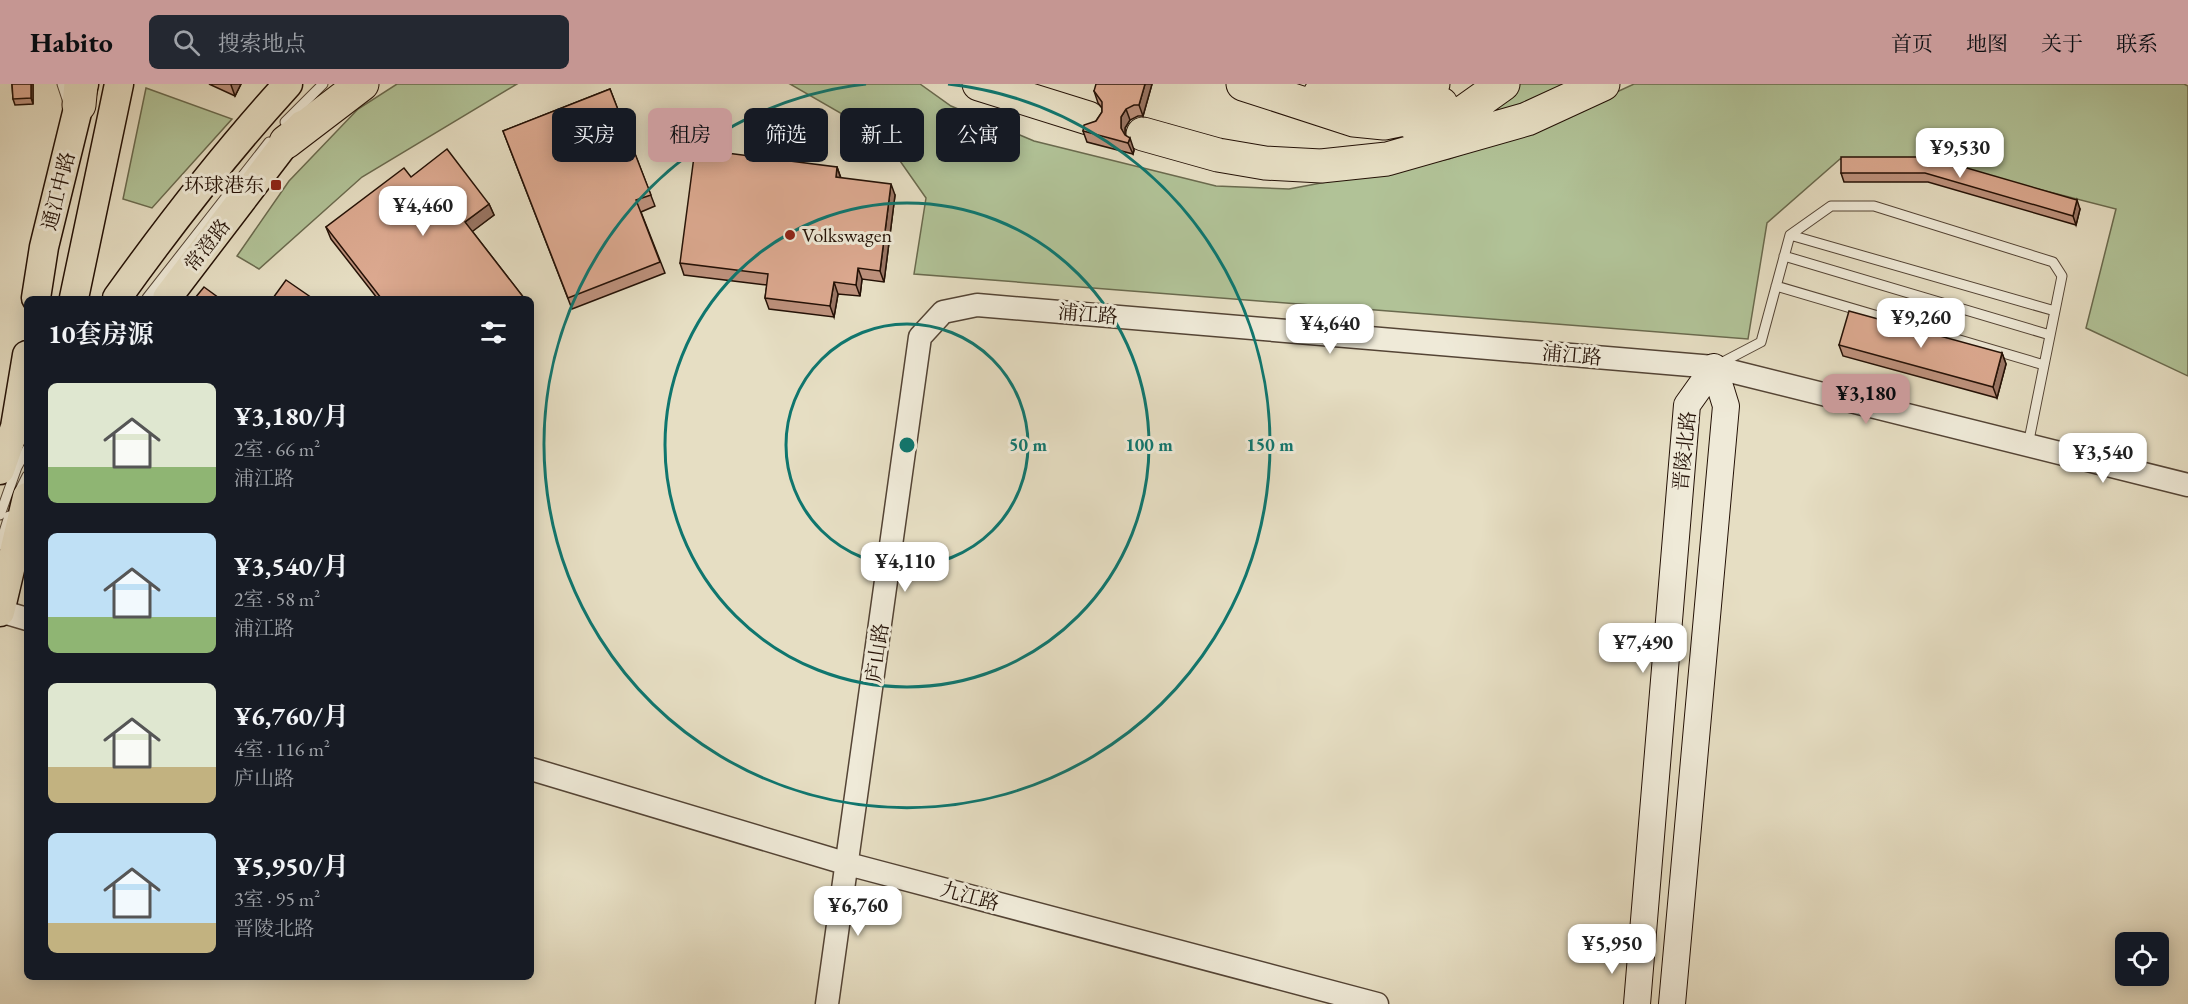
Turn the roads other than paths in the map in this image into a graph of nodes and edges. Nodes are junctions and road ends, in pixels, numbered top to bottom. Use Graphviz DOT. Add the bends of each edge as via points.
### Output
graph roads {
  1 [pos="119,84"];
  2 [pos="323,84"];
  3 [pos="342,84"];
  4 [pos="362,84"];
  5 [pos="979,84"];
  6 [pos="1243,84"];
  7 [pos="1263,84"];
  8 [pos="1433,84"];
  9 [pos="1480,84"];
  10 [pos="1503,84"];
  11 [pos="1603,84"];
  12 [pos="76,89"];
  13 [pos="288,91"];
  14 [pos="1088,118"];
  15 [pos="1143,134"];
  16 [pos="286,142"];
  17 [pos="1265,163"];
  18 [pos="212,189"];
  19 [pos="1790,235"];
  20 [pos="1784,256"];
  21 [pos="1776,286"];
  22 [pos="36,296"];
  23 [pos="74,296"];
  24 [pos="118,296"];
  25 [pos="149,296"];
  26 [pos="169,296"];
  27 [pos="2055,310"];
  28 [pos="943,312"];
  29 [pos="2050,335"];
  30 [pos="2044,365"];
  31 [pos="1714,367"];
  32 [pos="24,387"];
  33 [pos="20,430"];
  34 [pos="2028,445"];
  35 [pos="0,470"];
  36 [pos="24,482"];
  37 [pos="2188,485"];
  38 [pos="12,508"];
  39 [pos="0,545"];
  40 [pos="24,555"];
  41 [pos="0,612"];
  42 [pos="24,618"];
  43 [pos="534,770"];
  44 [pos="848,864"];
  45 [pos="1639,969"];
  46 [pos="827,1004"];
  47 [pos="1377,1004"];
  48 [pos="1620,1004"];
  49 [pos="1636,1004"];
  50 [pos="1672,1004"];
  1 -- 23 [label="main road, 通江中路"];
  2 -- 25 [label="lane" via="278,129"];
  3 -- 16 [label="main road, 常澄路"];
  4 -- 16 [label="highway"];
  5 -- 14 [label="highway"];
  6 -- 9 [label="highway" via="1354,120 1384,123 1418,116"];
  7 -- 8 [label="highway" via="1349,98 1393,96"];
  10 -- 17 [label="highway" via="1461,114 1420,131 1324,158"];
  11 -- 17 [label="highway" via="1527,119 1387,159 1322,166"];
  12 -- 22 [label="main road, 通江中路"];
  13 -- 18 [label="lane"];
  13 -- 24 [label="main road, 常澄路" via="251,125 196,191"];
  15 -- 17 [label="highway" via="1218,155"];
  16 -- 26 [label="main road, 常澄路"];
  19 -- 20 [label="lane"];
  19 -- 27 [label="lane"];
  19 -- 27 [label="lane" via="1831,206 1874,206 2054,262 2062,276"];
  20 -- 21 [label="lane"];
  20 -- 29 [label="lane"];
  21 -- 30 [label="lane"];
  21 -- 31 [label="lane" via="1761,342"];
  27 -- 29 [label="lane"];
  28 -- 31 [label="street, 浦江路" via="977,305"];
  28 -- 44 [label="street, 庐山路" via="920,337"];
  29 -- 30 [label="lane"];
  30 -- 34 [label="lane"];
  31 -- 34 [label="street, 浦江路"];
  31 -- 45 [label="main road, 晋陵北路" via="1687,405"];
  31 -- 50 [label="main road, 晋陵北路" via="1726,406"];
  32 -- 33 [label="main road"];
  33 -- 35 [label="main road"];
  33 -- 38 [label="lane"];
  34 -- 37 [label="street, 浦江路"];
  36 -- 38 [label="lane"];
  38 -- 39 [label="lane"];
  38 -- 41 [label="main road"];
  40 -- 41 [label="main road"];
  41 -- 42 [label="street"];
  43 -- 44 [label="street, 九江路"];
  44 -- 46 [label="street, 庐山路"];
  44 -- 47 [label="street, 九江路"];
  45 -- 48 [label="main road"];
  45 -- 49 [label="main road, 晋陵北路"];
}
